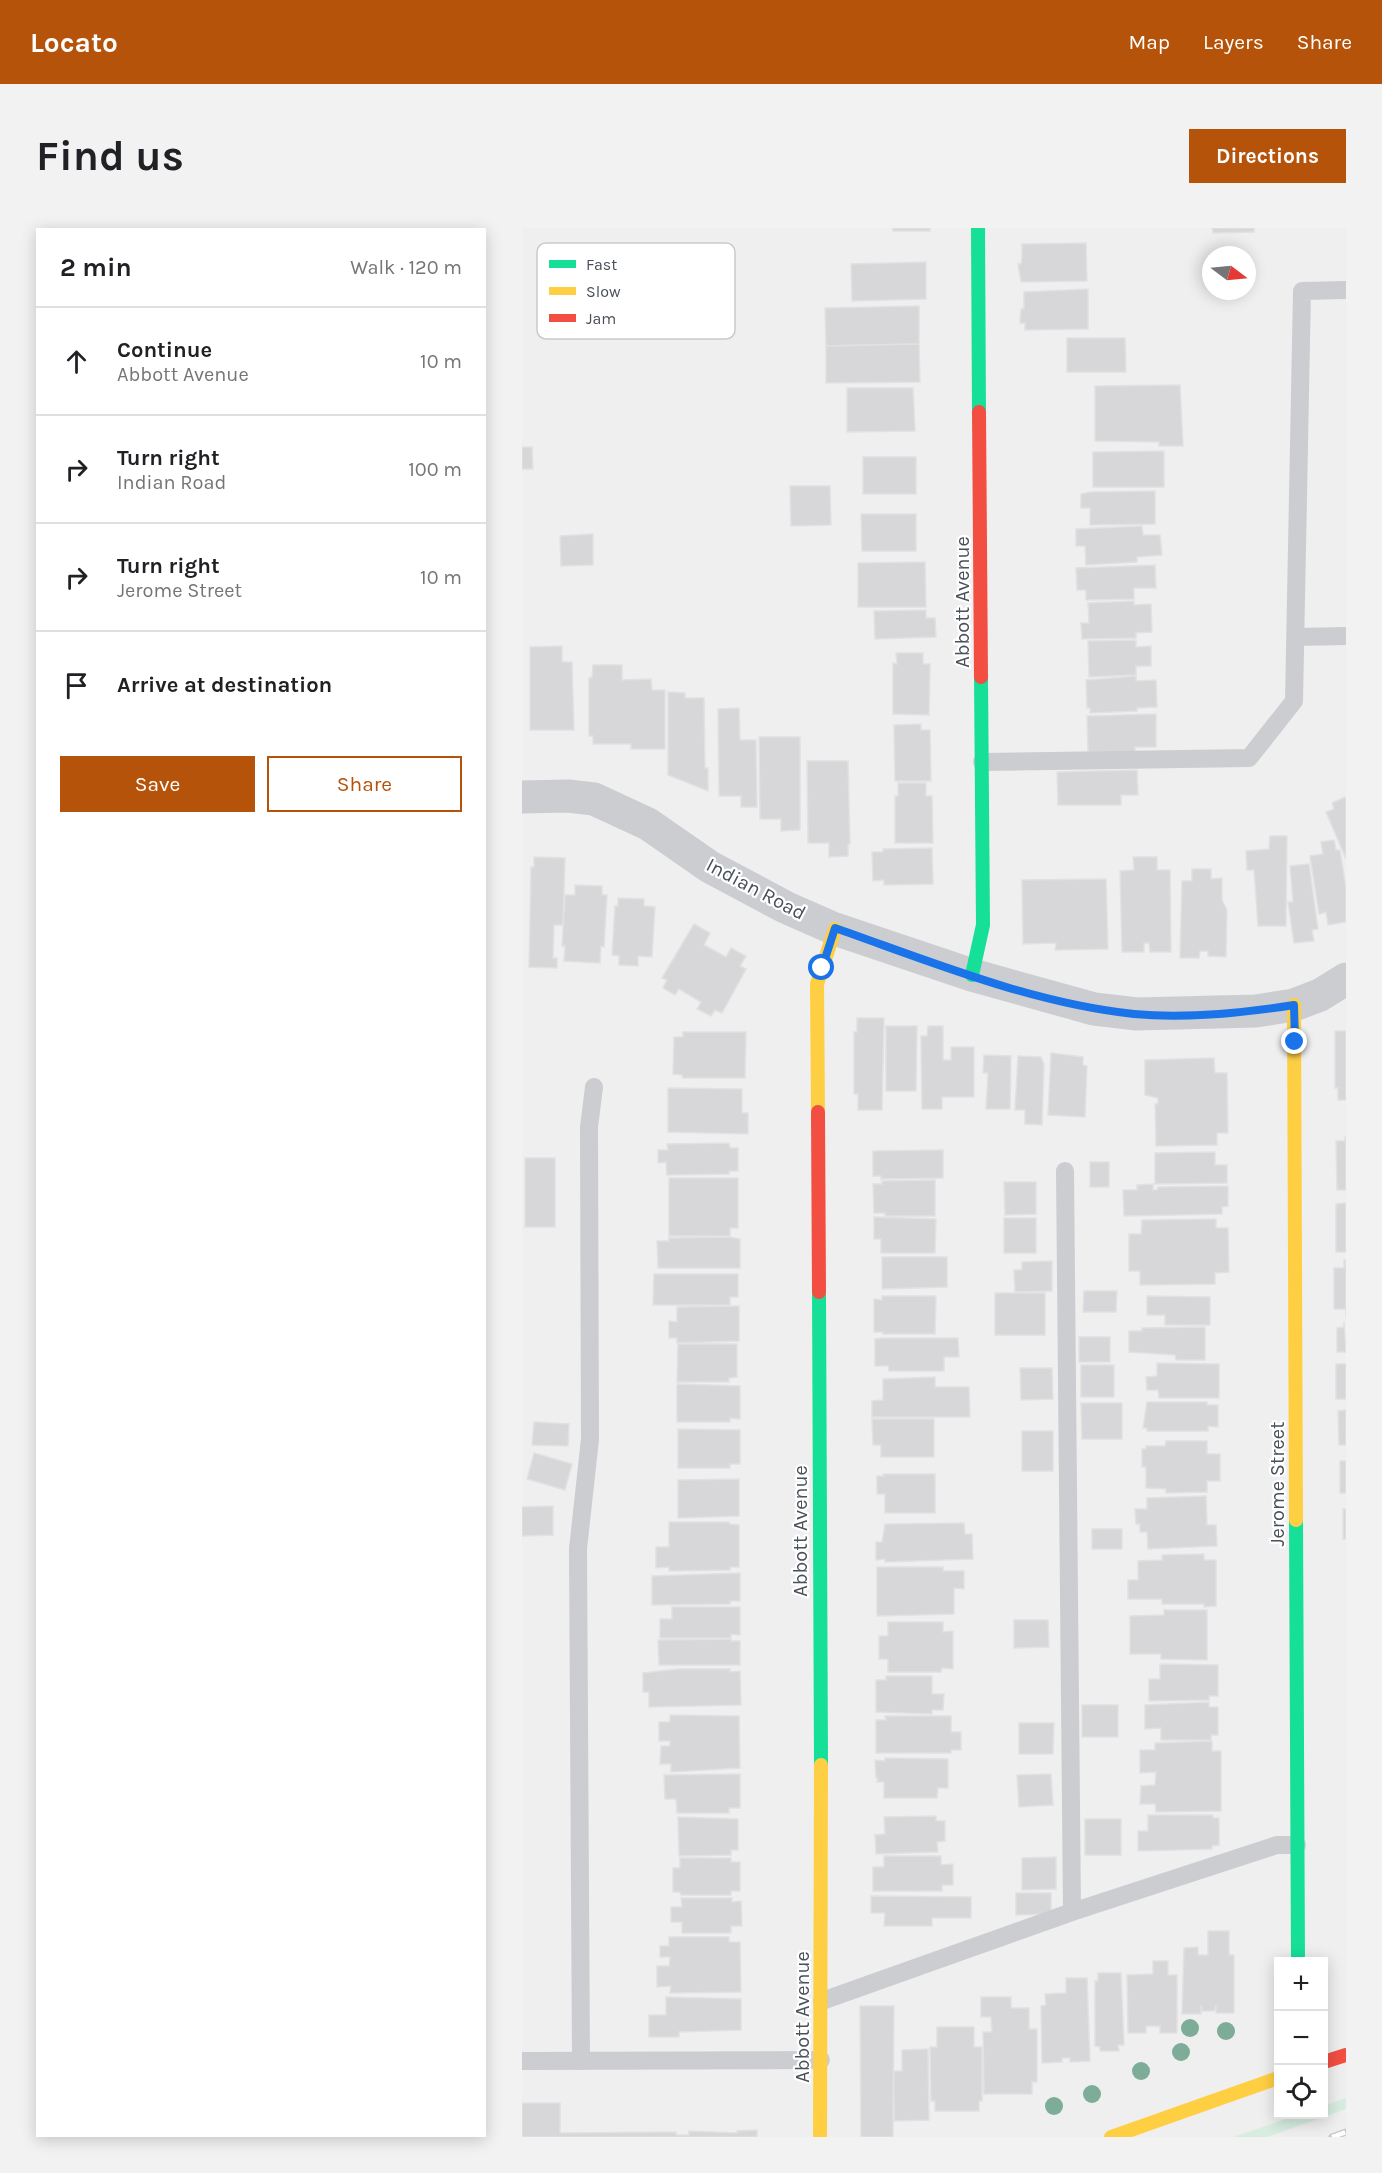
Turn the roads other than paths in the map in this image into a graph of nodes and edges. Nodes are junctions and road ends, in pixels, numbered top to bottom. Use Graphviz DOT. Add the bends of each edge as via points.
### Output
graph roads {
  1 [pos="978,228"];
  2 [pos="1346,290"];
  3 [pos="1346,636"];
  4 [pos="1296,637"];
  5 [pos="982,762"];
  6 [pos="522,797"];
  7 [pos="835,928"];
  8 [pos="972,975"];
  9 [pos="1346,979"];
  10 [pos="1294,1005"];
  11 [pos="594,1087"];
  12 [pos="1065,1171"];
  13 [pos="1297,1845"];
  14 [pos="1072,1912"];
  15 [pos="1298,1957"];
  16 [pos="822,2001"];
  17 [pos="1346,2055"];
  18 [pos="821,2060"];
  19 [pos="1328,2060"];
  20 [pos="522,2061"];
  21 [pos="581,2061"];
  22 [pos="1274,2079"];
  23 [pos="820,2137"];
  24 [pos="1111,2137"];
  1 -- 5 [label="street, Abbott Avenue"];
  2 -- 4 [label="lane" via="1302,291"];
  3 -- 4 [label="lane"];
  4 -- 5 [label="lane" via="1294,701 1249,758"];
  5 -- 8 [label="street, Abbott Avenue" via="982,925"];
  6 -- 7 [label="street, Indian Road" via="568,796 594,799 618,808 711,867 787,908"];
  7 -- 8 [label="street, Indian Road"];
  7 -- 16 [label="street, Abbott Avenue" via="817,984"];
  8 -- 10 [label="street, Indian Road" via="1051,999 1137,1014 1256,1011"];
  9 -- 10 [label="street, Indian Road"];
  10 -- 13 [label="street, Jerome Street"];
  11 -- 21 [label="lane" via="589,1127 590,1439 578,1549"];
  12 -- 14 [label="lane"];
  13 -- 14 [label="lane" via="1277,1845"];
  13 -- 15 [label="street, Jerome Street"];
  14 -- 16 [label="lane"];
  16 -- 18 [label="street, Abbott Avenue"];
  17 -- 19 [label="street"];
  18 -- 21 [label="lane"];
  18 -- 23 [label="street, Abbott Avenue"];
  20 -- 21 [label="lane"];
  22 -- 24 [label="street"];
}
